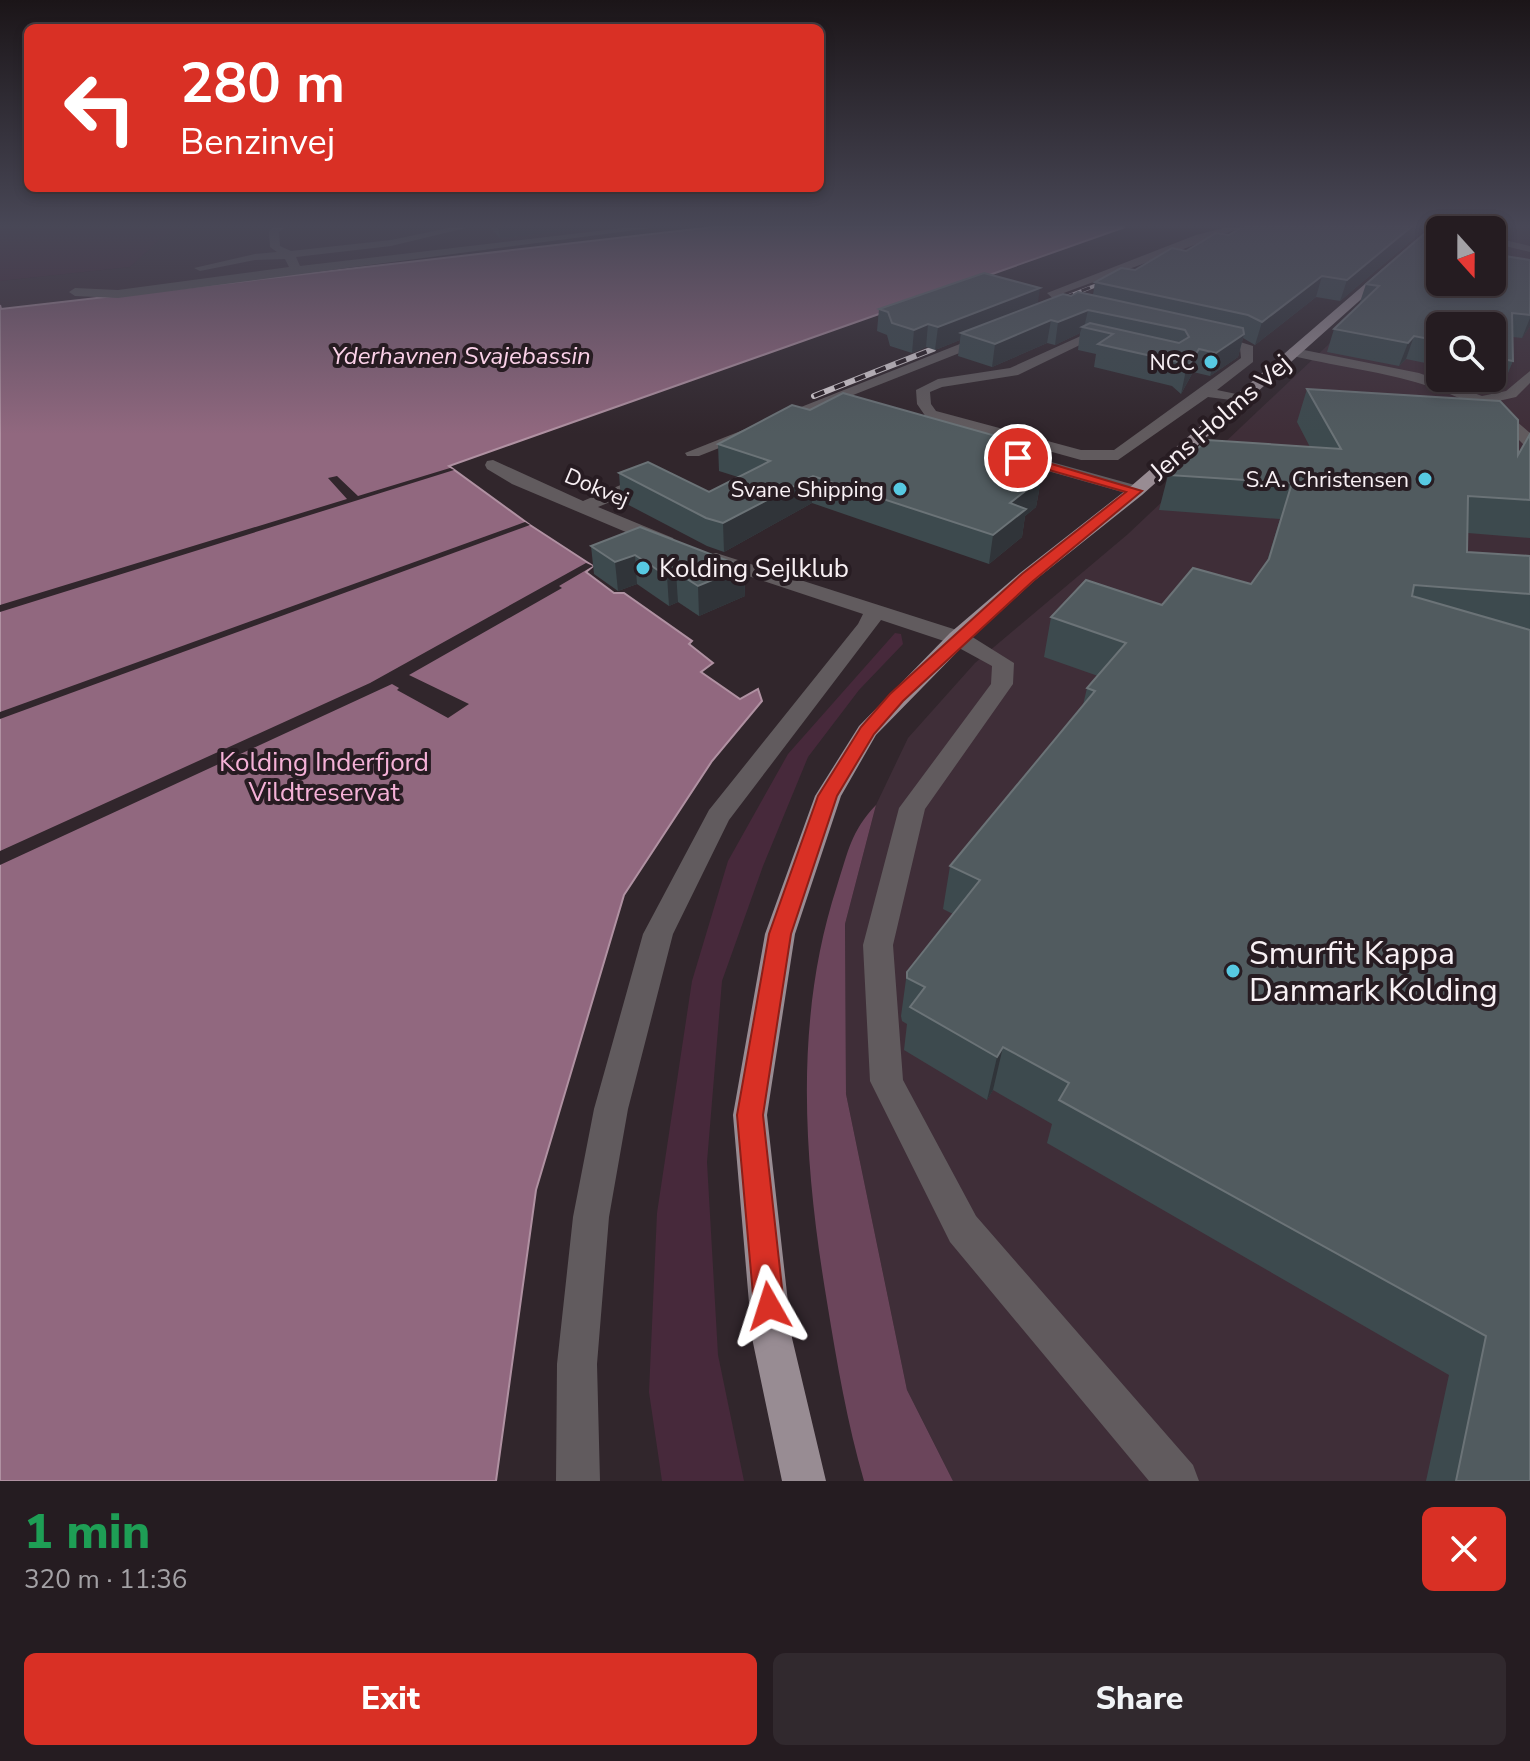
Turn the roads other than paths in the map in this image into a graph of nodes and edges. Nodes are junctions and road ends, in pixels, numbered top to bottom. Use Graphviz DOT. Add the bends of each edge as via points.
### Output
graph roads {
  1 [pos="1054,296"];
  2 [pos="1357,296"];
  3 [pos="1096,312"];
  4 [pos="1010,328"];
  5 [pos="1197,334"];
  6 [pos="1128,349"];
  7 [pos="1294,352"];
  8 [pos="1530,375"];
  9 [pos="1205,392"];
  10 [pos="1241,399"];
  11 [pos="1481,401"];
  12 [pos="826,402"];
  13 [pos="856,411"];
  14 [pos="1530,442"];
  15 [pos="693,453"];
  16 [pos="1004,453"];
  17 [pos="493,465"];
  18 [pos="643,482"];
  19 [pos="1136,491"];
  20 [pos="584,507"];
  21 [pos="875,611"];
  22 [pos="958,638"];
  23 [pos="578,1481"];
  24 [pos="804,1481"];
  25 [pos="1177,1481"];
  1 -- 3 [label="street" via="1060,308"];
  2 -- 7 [label="main road, Jens Holms Vej"];
  4 -- 12 [label="street"];
  5 -- 9 [label="street" via="1246,346 1248,359"];
  6 -- 9 [label="street" via="1083,339 1013,372 938,383 923,390 924,404 931,414 1098,457 1118,455"];
  7 -- 10 [label="main road, Jens Holms Vej"];
  7 -- 11 [label="street" via="1417,379"];
  8 -- 11 [label="street" via="1511,394"];
  9 -- 10 [label="street"];
  10 -- 19 [label="main road, Jens Holms Vej"];
  11 -- 14 [label="street"];
  12 -- 13 [label="street"];
  12 -- 15 [label="street"];
  16 -- 19 [label="street"];
  17 -- 20 [label="street, Dokvej"];
  18 -- 20 [label="street"];
  19 -- 22 [label="main road, Jens Holms Vej"];
  20 -- 21 [label="street, Dokvej" via="691,550"];
  21 -- 22 [label="street, Dokvej"];
  21 -- 23 [label="street" via="718,816 658,934 611,1109 591,1217 577,1364"];
  22 -- 24 [label="main road, Jens Holms Vej" via="867,731 828,796 780,934 750,1115 772,1338"];
  22 -- 25 [label="street, Dokvej" via="1003,663 1002,684 912,808 878,945 887,1081 963,1229"];
}
